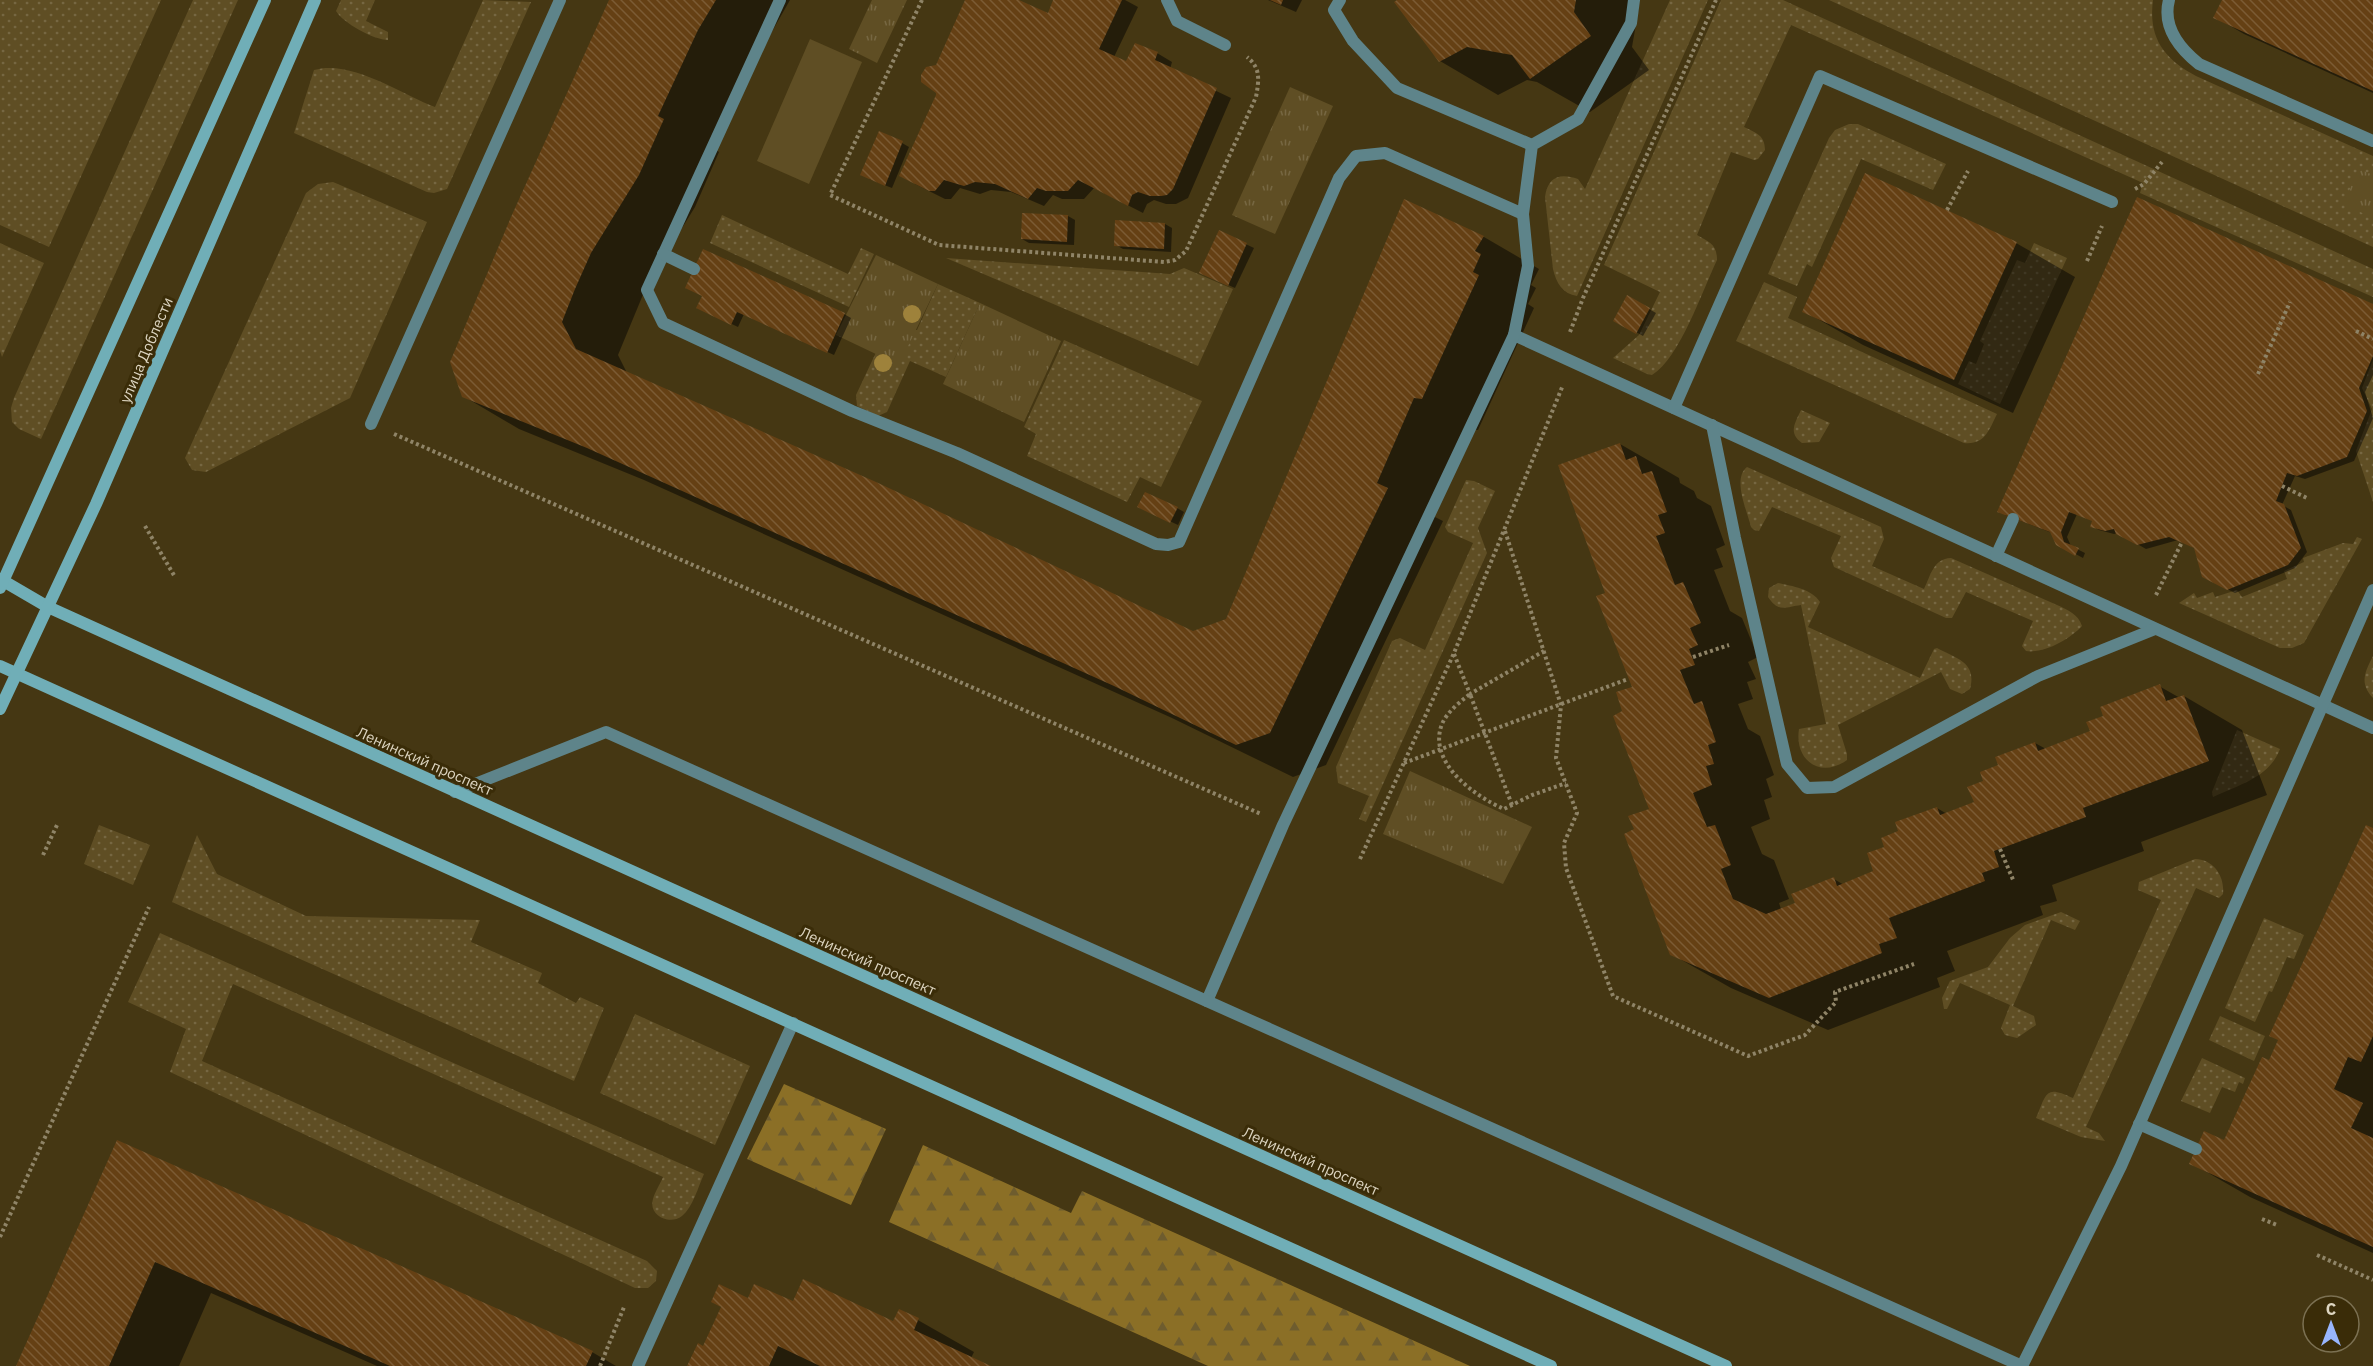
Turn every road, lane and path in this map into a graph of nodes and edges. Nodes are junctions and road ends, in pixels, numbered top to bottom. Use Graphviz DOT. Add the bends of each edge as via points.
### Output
graph roads {
  1 [pos="265,0"];
  2 [pos="315,0"];
  3 [pos="560,0"];
  4 [pos="780,0"];
  5 [pos="922,0"];
  6 [pos="1167,0"];
  7 [pos="1634,0"];
  8 [pos="1716,0"];
  9 [pos="2169,0"];
  10 [pos="1333,3"];
  11 [pos="1225,45"];
  12 [pos="2373,141"];
  13 [pos="1532,145"];
  14 [pos="1968,171"];
  15 [pos="2112,202"];
  16 [pos="1947,210"];
  17 [pos="1523,214"];
  18 [pos="663,254"];
  19 [pos="694,269"];
  20 [pos="2290,302"];
  21 [pos="2356,331"];
  22 [pos="1514,335"];
  23 [pos="2373,339"];
  24 [pos="1561,356"];
  25 [pos="2258,374"];
  26 [pos="1674,408"];
  27 [pos="371,424"];
  28 [pos="1712,425"];
  29 [pos="2282,486"];
  30 [pos="2309,499"];
  31 [pos="2013,519"];
  32 [pos="145,526"];
  33 [pos="1505,531"];
  34 [pos="2182,542"];
  35 [pos="1996,556"];
  36 [pos="175,577"];
  37 [pos="1,583"];
  38 [pos="2373,590"];
  39 [pos="2156,596"];
  40 [pos="48,607"];
  41 [pos="2155,628"];
  42 [pos="1729,645"];
  43 [pos="1544,651"];
  44 [pos="1454,653"];
  45 [pos="1693,657"];
  46 [pos="0,666"];
  47 [pos="17,673"];
  48 [pos="1628,679"];
  49 [pos="1470,693"];
  50 [pos="1561,705"];
  51 [pos="2322,705"];
  52 [pos="0,709"];
  53 [pos="2373,728"];
  54 [pos="1485,732"];
  55 [pos="1440,749"];
  56 [pos="1403,763"];
  57 [pos="1566,783"];
  58 [pos="455,792"];
  59 [pos="1512,805"];
  60 [pos="57,825"];
  61 [pos="1283,825"];
  62 [pos="2000,849"];
  63 [pos="43,855"];
  64 [pos="1359,858"];
  65 [pos="2014,882"];
  66 [pos="149,907"];
  67 [pos="1914,964"];
  68 [pos="1207,1001"];
  69 [pos="793,1023"];
  70 [pos="2139,1124"];
  71 [pos="2196,1149"];
  72 [pos="2262,1219"];
  73 [pos="2277,1225"];
  74 [pos="0,1237"];
  75 [pos="2317,1255"];
  76 [pos="2373,1280"];
  77 [pos="624,1307"];
  78 [pos="600,1366"];
  79 [pos="638,1366"];
  80 [pos="1551,1366"];
  81 [pos="1726,1366"];
  82 [pos="2022,1366"];
  1 -- 37 [label="main road"];
  2 -- 40 [label="main road, улица Доблести"];
  3 -- 27 [label="street"];
  4 -- 18 [label="street"];
  5 -- 11 [label="path" via="830,195 939,245 1175,260 1186,250 1256,97 1260,78 1254,63"];
  6 -- 11 [label="street" via="1177,21"];
  7 -- 13 [label="street" via="1631,22 1578,119"];
  8 -- 24 [label="path"];
  9 -- 12 [label="street" via="2169,26 2180,49 2199,64"];
  10 -- 13 [label="street" via="1353,41 1397,88"];
  13 -- 17 [label="street"];
  14 -- 16 [label="path"];
  15 -- 26 [label="street" via="1820,76"];
  17 -- 18 [label="street" via="1385,153 1356,156 1339,178 1179,542 1168,545 1156,544 957,453 852,411 663,323 647,290"];
  17 -- 22 [label="street" via="1528,266"];
  18 -- 19 [label="street"];
  20 -- 25 [label="path"];
  21 -- 23 [label="path"];
  22 -- 24 [label="street"];
  22 -- 61 [label="street"];
  24 -- 26 [label="street"];
  24 -- 33 [label="path" via="1563,389"];
  26 -- 28 [label="street"];
  27 -- 61 [label="path"];
  28 -- 35 [label="street"];
  28 -- 41 [label="street" via="1787,764 1807,788 1834,787 2038,676"];
  29 -- 30 [label="path"];
  31 -- 35 [label="street"];
  32 -- 36 [label="path"];
  33 -- 43 [label="path"];
  33 -- 44 [label="path"];
  34 -- 39 [label="path"];
  35 -- 41 [label="street"];
  37 -- 40 [label="main road, Ленинский проспект"];
  38 -- 51 [label="street"];
  40 -- 47 [label="main road, улица Доблести"];
  40 -- 58 [label="main road, Ленинский проспект"];
  41 -- 51 [label="street"];
  42 -- 45 [label="path"];
  43 -- 49 [label="path"];
  43 -- 50 [label="path"];
  44 -- 49 [label="path"];
  44 -- 56 [label="path"];
  46 -- 47 [label="main road"];
  47 -- 52 [label="main road, улица Доблести"];
  47 -- 69 [label="main road"];
  48 -- 50 [label="path"];
  49 -- 54 [label="path"];
  49 -- 55 [label="path" via="1442,723"];
  50 -- 54 [label="path"];
  50 -- 57 [label="path" via="1556,758"];
  51 -- 53 [label="street"];
  51 -- 70 [label="street"];
  54 -- 55 [label="path"];
  54 -- 59 [label="path"];
  55 -- 56 [label="path"];
  55 -- 59 [label="path" via="1459,780 1486,801 1504,809"];
  56 -- 64 [label="path"];
  57 -- 59 [label="path"];
  57 -- 67 [label="path" via="1577,813 1564,843 1566,868 1613,996 1748,1056 1805,1035 1836,1002 1836,992"];
  58 -- 68 [label="street" via="606,732"];
  58 -- 81 [label="main road, Ленинский проспект"];
  60 -- 63 [label="path"];
  61 -- 68 [label="street"];
  62 -- 65 [label="path"];
  66 -- 74 [label="path"];
  68 -- 82 [label="street"];
  69 -- 79 [label="street"];
  69 -- 80 [label="main road"];
  70 -- 71 [label="street"];
  70 -- 82 [label="street"];
  72 -- 73 [label="path"];
  75 -- 76 [label="path"];
  77 -- 78 [label="path"];
}
